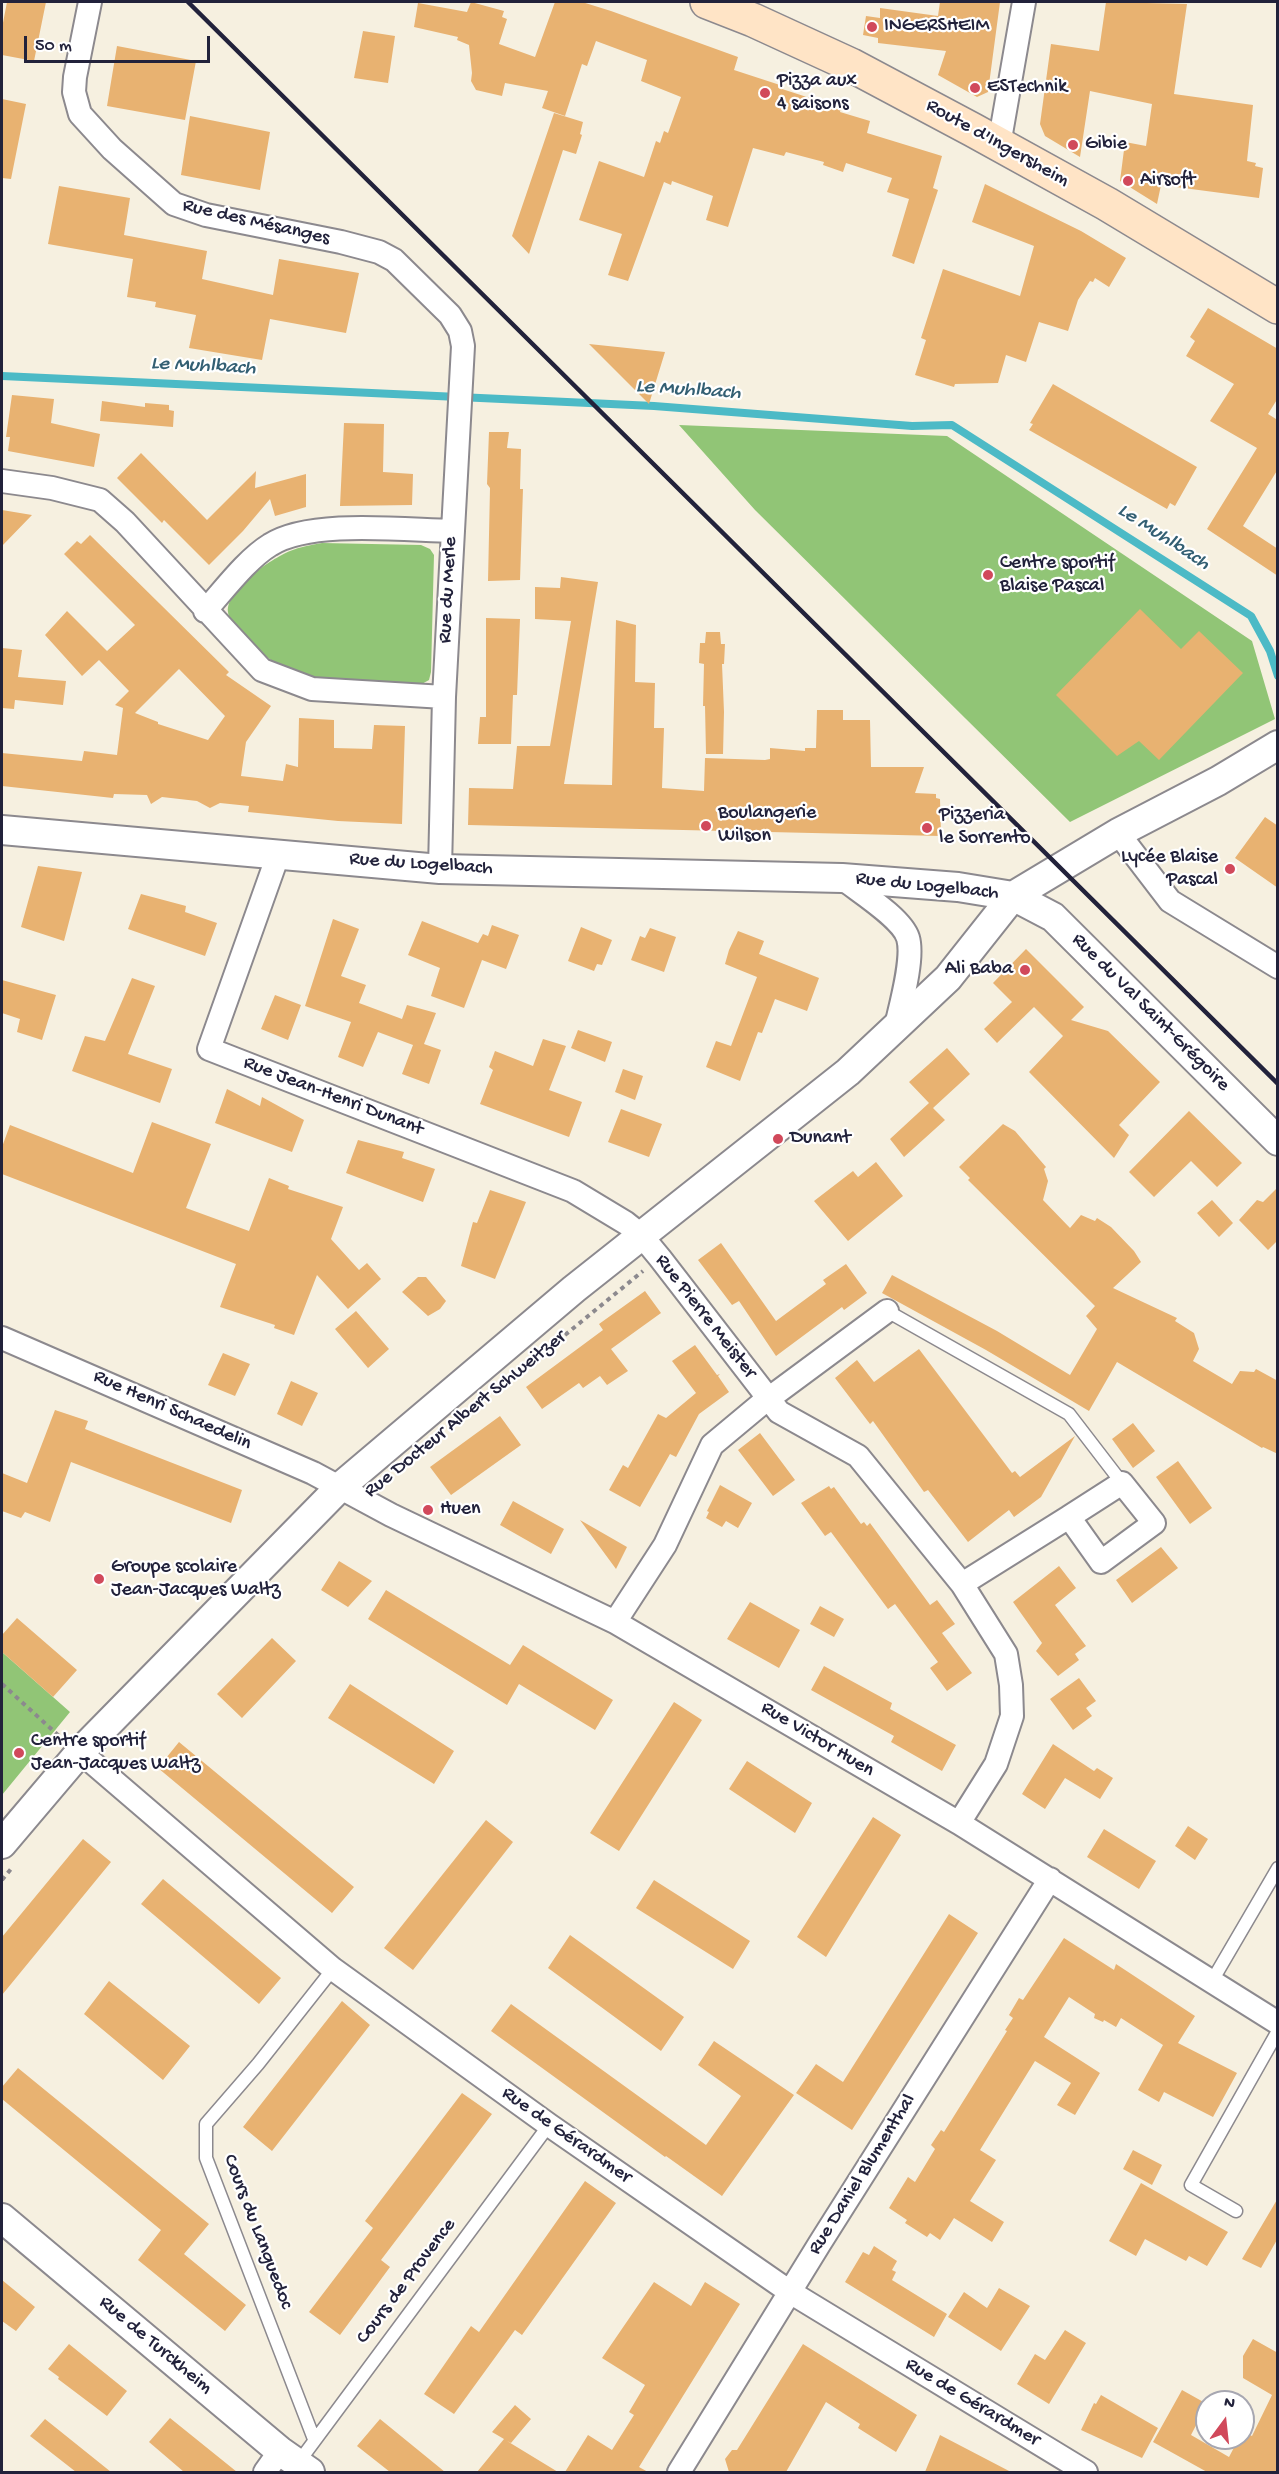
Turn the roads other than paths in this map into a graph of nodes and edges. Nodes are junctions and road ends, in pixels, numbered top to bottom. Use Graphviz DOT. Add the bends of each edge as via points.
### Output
graph roads {
  1 [pos="90,2"];
  2 [pos="706,2"];
  3 [pos="1024,2"];
  4 [pos="999,145"];
  5 [pos="1278,307"];
  6 [pos="450,315"];
  7 [pos="2,481"];
  8 [pos="452,531"];
  9 [pos="205,611"];
  10 [pos="444,697"];
  11 [pos="1278,745"];
  12 [pos="2,830"];
  13 [pos="1118,833"];
  14 [pos="278,855"];
  15 [pos="440,869"];
  16 [pos="842,878"];
  17 [pos="1013,896"];
  18 [pos="1278,967"];
  19 [pos="897,1026"];
  20 [pos="1278,1141"];
  21 [pos="641,1236"];
  22 [pos="887,1311"];
  23 [pos="2,1338"];
  24 [pos="769,1399"];
  25 [pos="1122,1483"];
  26 [pos="340,1487"];
  27 [pos="1069,1517"];
  28 [pos="962,1584"];
  29 [pos="615,1622"];
  30 [pos="80,1752"];
  31 [pos="959,1823"];
  32 [pos="9,1853"];
  33 [pos="1278,1868"];
  34 [pos="1050,1879"];
  35 [pos="333,1969"];
  36 [pos="1212,1981"];
  37 [pos="1278,2023"];
  38 [pos="1278,2031"];
  39 [pos="549,2125"];
  40 [pos="1236,2211"];
  41 [pos="2,2218"];
  42 [pos="790,2292"];
  43 [pos="314,2439"];
  44 [pos="288,2465"];
  45 [pos="679,2472"];
  46 [pos="1086,2472"];
  1 -- 6 [label="street, Rue des Mésanges" via="75,77 76,104 87,124 162,195 185,210 379,252 404,268"];
  2 -- 4 [label="main road, Route d'Ingersheim" via="851,65"];
  3 -- 4 [label="street"];
  4 -- 5 [label="main road, Route d'Ingersheim" via="1107,204"];
  6 -- 8 [label="street, Rue du Merle" via="460,331 463,346"];
  7 -- 9 [label="street" via="100,500 125,522"];
  8 -- 9 [label="street" via="330,529 288,536 260,553"];
  8 -- 10 [label="street, Rue du Merle"];
  9 -- 10 [label="street" via="262,670 312,689"];
  10 -- 15 [label="street, Rue du Merle"];
  11 -- 13 [label="street"];
  12 -- 14 [label="street, Rue du Logelbach"];
  13 -- 17 [label="street"];
  13 -- 18 [label="street" via="1170,901"];
  14 -- 15 [label="street, Rue du Logelbach"];
  14 -- 21 [label="street, Rue Jean-Henri Dunant" via="209,1049 573,1191"];
  15 -- 16 [label="street, Rue du Logelbach"];
  16 -- 17 [label="street, Rue du Logelbach" via="958,887"];
  16 -- 19 [label="street, Rue du Logelbach" via="898,923 908,937 908,973"];
  17 -- 19 [label="street, Rue Docteur Albert Schweitzer" via="948,978"];
  17 -- 20 [label="street, Rue du Val Saint-Grégoire" via="1053,917"];
  19 -- 21 [label="street, Rue Docteur Albert Schweitzer" via="848,1072"];
  21 -- 24 [label="street, Rue Pierre Meister"];
  21 -- 26 [label="street, Rue Docteur Albert Schweitzer"];
  22 -- 24 [label="street, Rue Pierre Meister"];
  22 -- 25 [label="lane" via="1069,1414"];
  23 -- 26 [label="street, Rue Henri Schaedelin"];
  24 -- 28 [label="street, Rue Pierre Meister" via="779,1412 858,1456"];
  24 -- 29 [label="street" via="712,1444 665,1545"];
  25 -- 27 [label="street"];
  25 -- 27 [label="street" via="1154,1523 1101,1562"];
  26 -- 29 [label="street, Rue Victor Huen"];
  26 -- 30 [label="street, Rue Docteur Albert Schweitzer"];
  27 -- 28 [label="street"];
  28 -- 31 [label="street, Rue Pierre Meister" via="1006,1654 1012,1716 996,1764"];
  29 -- 31 [label="street, Rue Victor Huen"];
  30 -- 32 [label="street, Rue Docteur Albert Schweitzer"];
  30 -- 35 [label="street, Rue de Gérardmer"];
  31 -- 34 [label="street, Rue Victor Huen"];
  33 -- 36 [label="lane"];
  34 -- 36 [label="street, Rue Victor Huen"];
  34 -- 42 [label="street, Rue Daniel Blumenthal"];
  35 -- 39 [label="street, Rue de Gérardmer"];
  35 -- 43 [label="lane, Cours du Languedoc" via="206,2124 206,2158"];
  36 -- 37 [label="street, Rue Victor Huen"];
  38 -- 40 [label="lane" via="1191,2185"];
  39 -- 42 [label="street, Rue de Gérardmer"];
  39 -- 43 [label="lane, Cours de Provence"];
  41 -- 44 [label="street, Rue de Turckheim"];
  42 -- 45 [label="street, Rue Daniel Blumenthal"];
  42 -- 46 [label="street, Rue de Gérardmer"];
  43 -- 44 [label="lane, Cours de Provence"];
}
